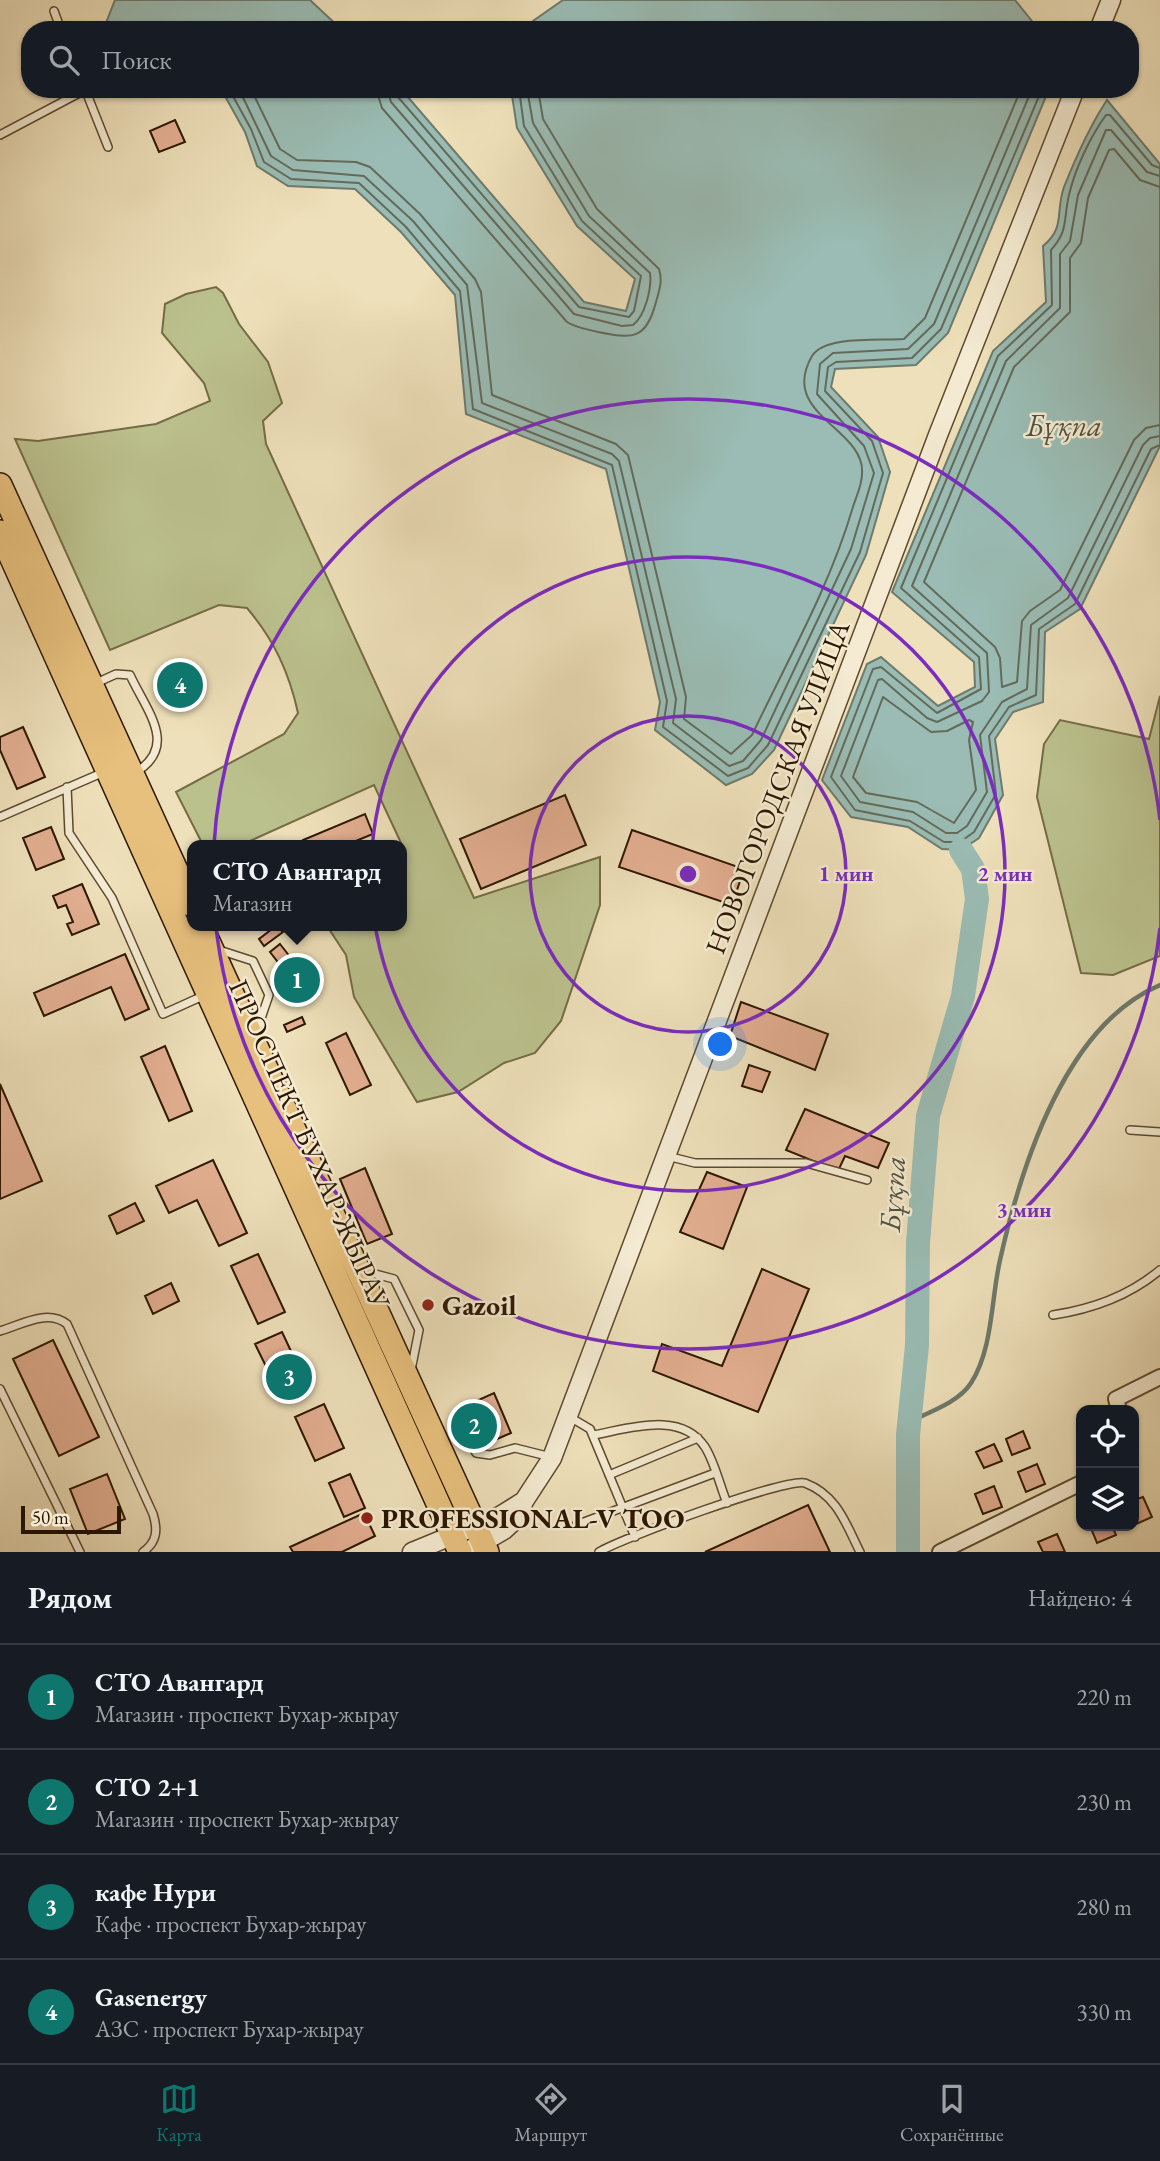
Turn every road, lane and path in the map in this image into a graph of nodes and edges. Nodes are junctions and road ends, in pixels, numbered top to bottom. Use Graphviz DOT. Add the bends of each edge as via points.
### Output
graph roads {
  1 [pos="1111,0"];
  2 [pos="54,11"];
  3 [pos="58,21"];
  4 [pos="1103,21"];
  5 [pos="70,98"];
  6 [pos="88,98"];
  7 [pos="1071,98"];
  8 [pos="0,135"];
  9 [pos="108,147"];
  10 [pos="0,485"];
  11 [pos="0,532"];
  12 [pos="92,685"];
  13 [pos="108,771"];
  14 [pos="132,774"];
  15 [pos="68,787"];
  16 [pos="0,817"];
  17 [pos="187,894"];
  18 [pos="187,926"];
  19 [pos="189,931"];
  20 [pos="203,931"];
  21 [pos="211,948"];
  22 [pos="219,989"];
  23 [pos="254,1040"];
  24 [pos="1130,1130"];
  25 [pos="1160,1132"];
  26 [pos="666,1156"];
  27 [pos="867,1180"];
  28 [pos="1160,1270"];
  29 [pos="1053,1315"];
  30 [pos="0,1331"];
  31 [pos="1160,1377"];
  32 [pos="0,1389"];
  33 [pos="1117,1405"];
  34 [pos="457,1416"];
  35 [pos="568,1416"];
  36 [pos="593,1435"];
  37 [pos="698,1438"];
  38 [pos="552,1458"];
  39 [pos="715,1473"];
  40 [pos="609,1475"];
  41 [pos="1076,1485"];
  42 [pos="727,1503"];
  43 [pos="623,1509"];
  44 [pos="576,1525"];
  45 [pos="635,1537"];
  46 [pos="470,1543"];
  47 [pos="80,1552"];
  48 [pos="143,1552"];
  49 [pos="412,1552"];
  50 [pos="598,1552"];
  51 [pos="860,1552"];
  52 [pos="940,1552"];
  1 -- 4 [label="street"];
  2 -- 3 [label="lane"];
  5 -- 8 [label="lane"];
  6 -- 9 [label="lane"];
  7 -- 26 [label="street, НОВОГОРОДСКАЯ УЛИЦА" via="938,435"];
  10 -- 12 [label="main road"];
  11 -- 13 [label="main road, ПРОСПЕКТ БУХАР-ЖЫРАУ"];
  12 -- 14 [label="main road"];
  12 -- 14 [label="lane" via="116,674 130,675 159,738 150,763"];
  13 -- 15 [label="lane"];
  13 -- 18 [label="main road, ПРОСПЕКТ БУХАР-ЖЫРАУ"];
  14 -- 17 [label="main road"];
  15 -- 16 [label="lane"];
  15 -- 22 [label="lane" via="69,833 112,898 163,1014"];
  19 -- 22 [label="main road, ПРОСПЕКТ БУХАР-ЖЫРАУ"];
  20 -- 21 [label="main road, ПРОСПЕКТ БУХАР-ЖЫРАУ"];
  21 -- 22 [label="main road, ПРОСПЕКТ БУХАР-ЖЫРАУ"];
  21 -- 23 [label="lane" via="253,961 270,995"];
  22 -- 23 [label="main road, ПРОСПЕКТ БУХАР-ЖЫРАУ"];
  22 -- 46 [label="main road, ПРОСПЕКТ БУХАР-ЖЫРАУ"];
  23 -- 46 [label="main road, ПРОСПЕКТ БУХАР-ЖЫРАУ" via="409,1381"];
  24 -- 25 [label="lane"];
  26 -- 27 [label="lane" via="695,1163 806,1163"];
  26 -- 35 [label="street, НОВОГОРОДСКАЯ УЛИЦА"];
  28 -- 29 [label="lane" via="1132,1292"];
  30 -- 48 [label="lane" via="56,1316 68,1325 157,1526 155,1541"];
  31 -- 33 [label="street" via="1116,1399"];
  32 -- 47 [label="lane"];
  34 -- 38 [label="lane" via="477,1453 490,1455 515,1448"];
  35 -- 36 [label="lane" via="586,1425"];
  35 -- 38 [label="street, НОВОГОРОДСКАЯ УЛИЦА"];
  36 -- 37 [label="lane" via="654,1424 670,1425"];
  36 -- 40 [label="lane"];
  37 -- 39 [label="lane"];
  37 -- 40 [label="lane"];
  38 -- 46 [label="street, НОВОГОРОДСКАЯ УЛИЦА" via="519,1516 504,1530"];
  39 -- 42 [label="lane"];
  39 -- 43 [label="lane"];
  40 -- 43 [label="lane"];
  41 -- 52 [label="street"];
  42 -- 45 [label="lane"];
  42 -- 51 [label="lane" via="771,1487 803,1482 834,1501"];
  43 -- 44 [label="lane"];
  43 -- 45 [label="lane"];
  45 -- 50 [label="lane"];
  46 -- 49 [label="street, НОВОГОРОДСКАЯ УЛИЦА"];
}
